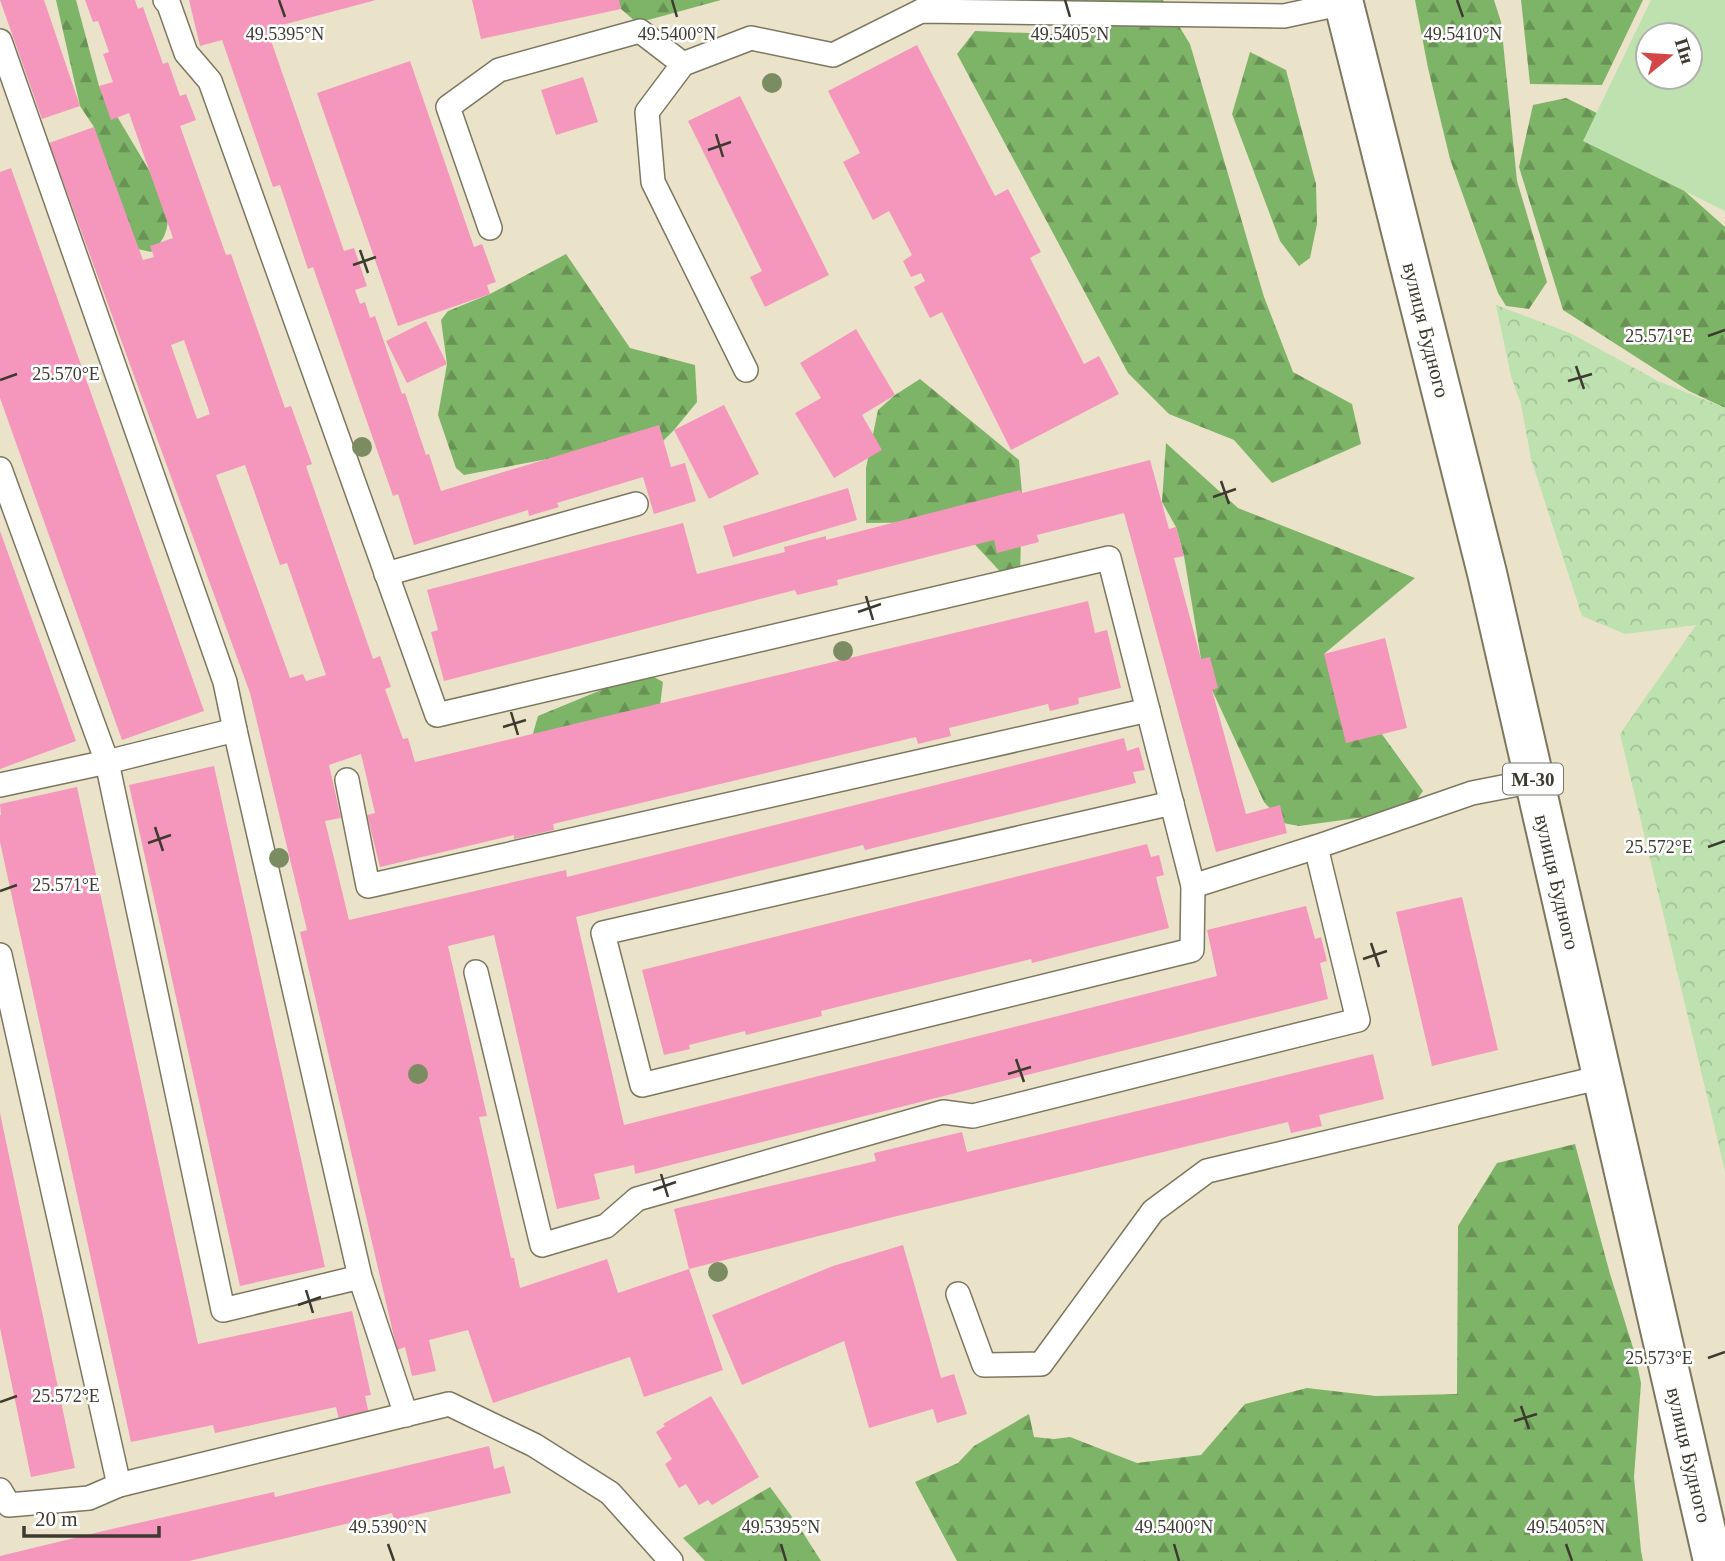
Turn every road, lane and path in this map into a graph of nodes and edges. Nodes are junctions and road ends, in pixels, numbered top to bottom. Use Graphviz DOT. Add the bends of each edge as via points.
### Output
graph roads {
  1 [pos="165,0"];
  2 [pos="1343,2"];
  3 [pos="0,41"];
  4 [pos="683,64"];
  5 [pos="490,228"];
  6 [pos="746,370"];
  7 [pos="0,469"];
  8 [pos="636,504"];
  9 [pos="386,574"];
  10 [pos="1148,710"];
  11 [pos="235,730"];
  12 [pos="107,762"];
  13 [pos="348,780"];
  14 [pos="1534,781"];
  15 [pos="0,785"];
  16 [pos="1172,803"];
  17 [pos="1316,847"];
  18 [pos="1193,886"];
  19 [pos="0,955"];
  20 [pos="477,972"];
  21 [pos="1602,1077"];
  22 [pos="360,1277"];
  23 [pos="958,1294"];
  24 [pos="406,1415"];
  25 [pos="119,1485"];
  26 [pos="0,1490"];
  27 [pos="671,1561"];
  28 [pos="1713,1561"];
  1 -- 9 [label="lane" via="186,53 210,81"];
  2 -- 4 [label="lane" via="1284,16 921,11 833,55 751,38"];
  2 -- 14 [label="highway, вулиця Будного / М-30" via="1487,573"];
  3 -- 11 [label="lane" via="225,682"];
  4 -- 5 [label="lane" via="640,31 499,70 448,107"];
  4 -- 6 [label="lane" via="647,112 653,182"];
  7 -- 12 [label="lane"];
  8 -- 9 [label="lane"];
  9 -- 10 [label="lane" via="437,715 1109,558"];
  10 -- 13 [label="lane" via="368,886"];
  10 -- 16 [label="lane"];
  11 -- 12 [label="lane"];
  11 -- 22 [label="lane"];
  12 -- 15 [label="lane"];
  12 -- 22 [label="lane" via="223,1310"];
  14 -- 17 [label="lane" via="1472,793"];
  14 -- 21 [label="highway, вулиця Будного / М-30"];
  16 -- 18 [label="lane"];
  16 -- 18 [label="lane" via="603,933 642,1085 1192,950"];
  17 -- 18 [label="lane"];
  17 -- 20 [label="lane" via="1358,1020 972,1116 943,1112 637,1199 606,1226 542,1245"];
  19 -- 25 [label="lane"];
  21 -- 23 [label="lane" via="1207,1171 1153,1211 1041,1364 984,1365"];
  21 -- 28 [label="highway, вулиця Будного / М-30"];
  22 -- 24 [label="lane"];
  24 -- 25 [label="lane"];
  24 -- 27 [label="lane" via="449,1404 534,1445 610,1493"];
  25 -- 26 [label="lane" via="89,1498 9,1505"];
}
